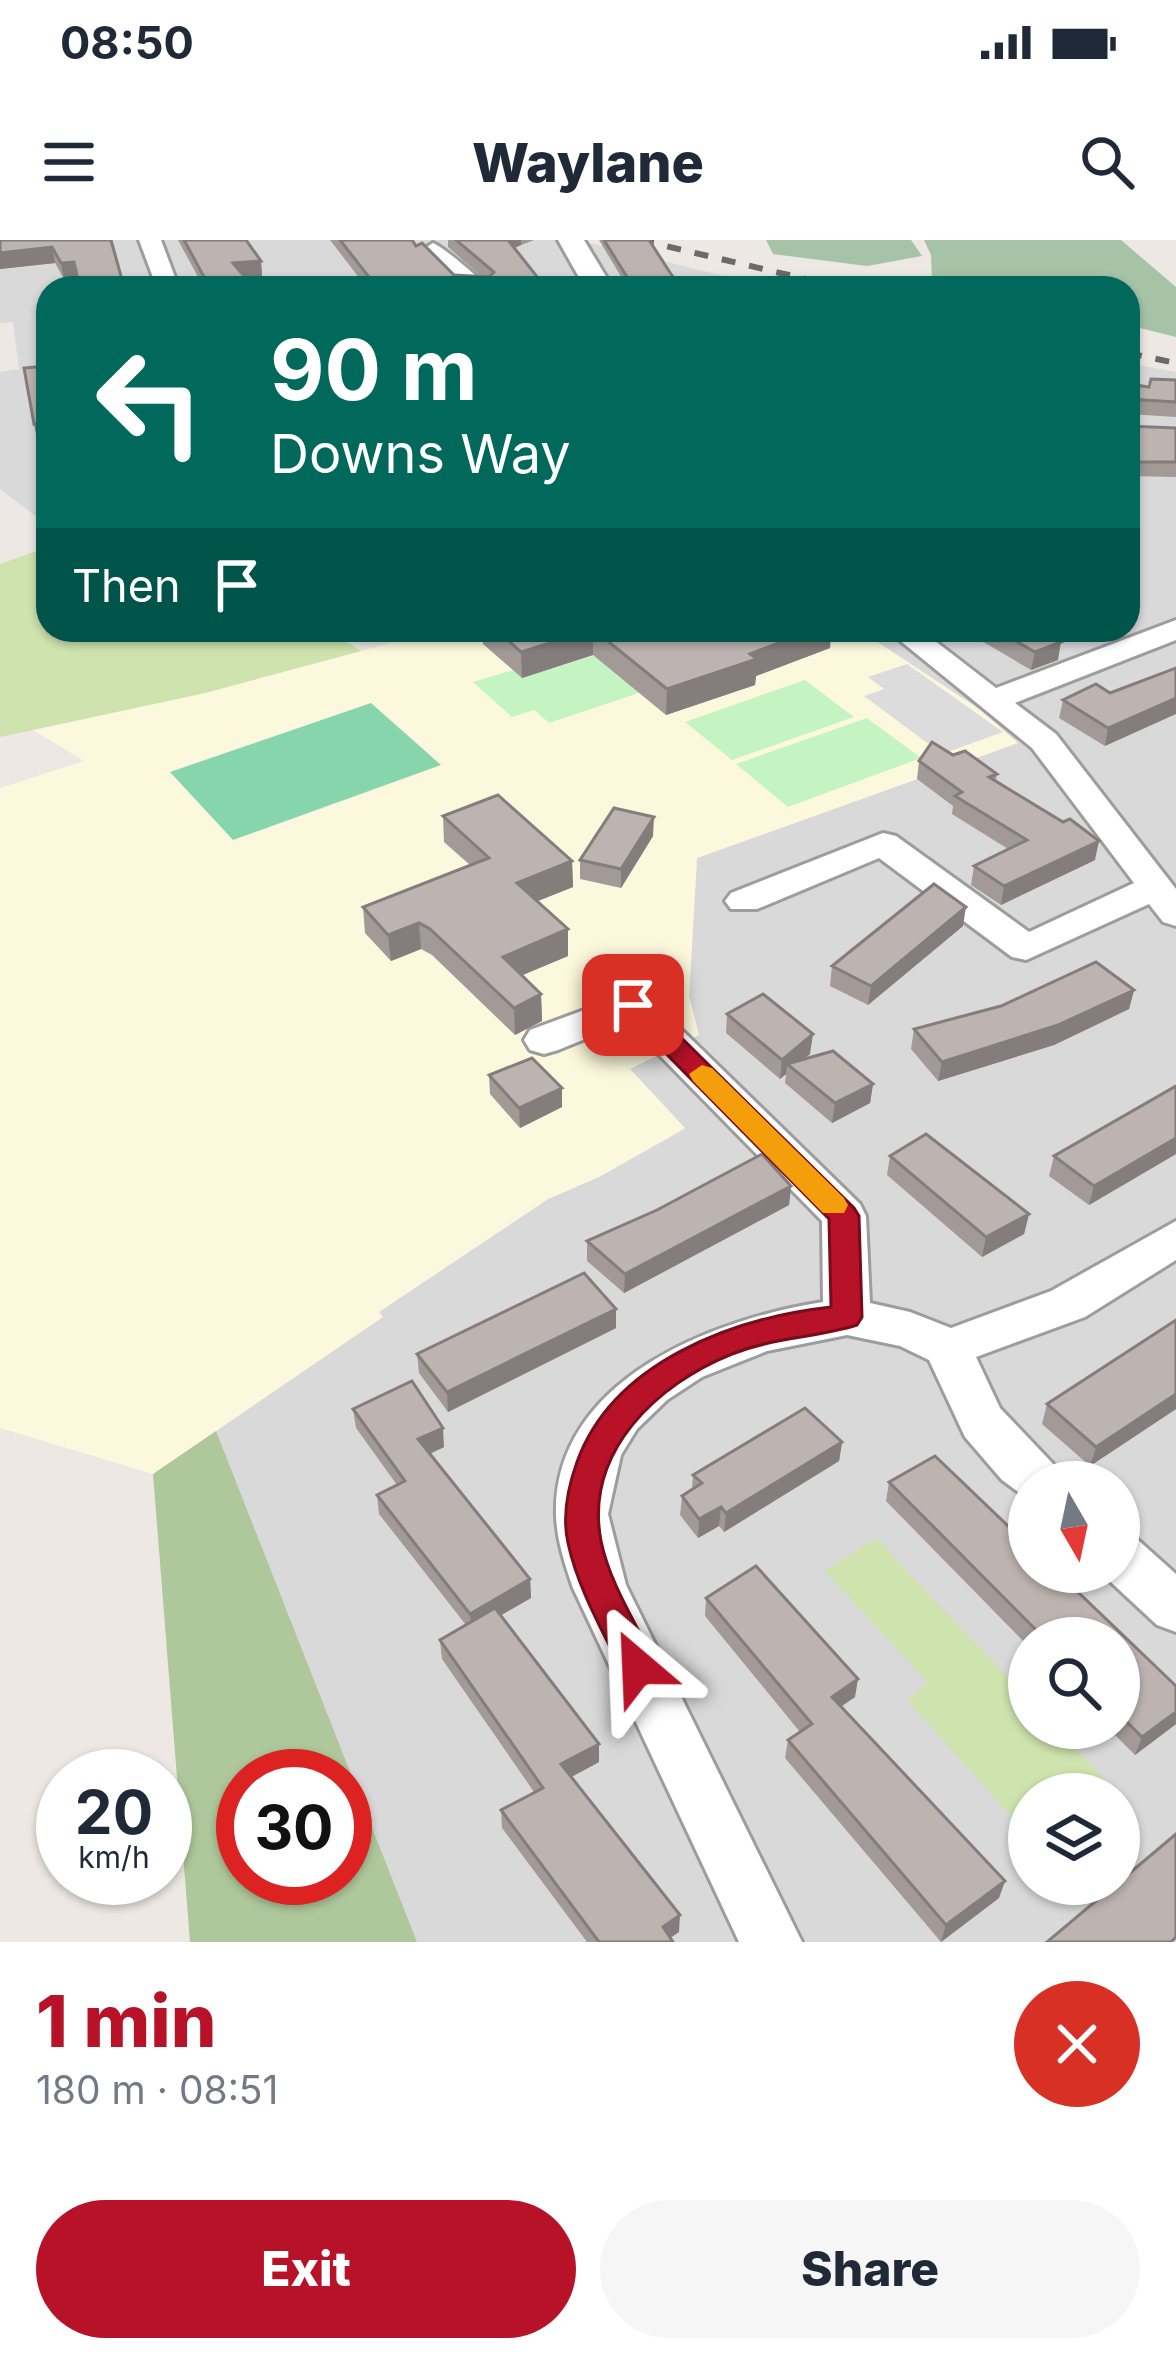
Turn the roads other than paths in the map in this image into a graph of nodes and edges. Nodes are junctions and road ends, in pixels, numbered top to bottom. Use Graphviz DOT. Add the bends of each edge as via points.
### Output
graph roads {
  1 [pos="150,240"];
  2 [pos="571,240"];
  3 [pos="476,261"];
  4 [pos="164,276"];
  5 [pos="464,276"];
  6 [pos="592,276"];
  7 [pos="1176,629"];
  8 [pos="918,642"];
  9 [pos="993,700"];
  10 [pos="744,901"];
  11 [pos="1165,901"];
  12 [pos="544,1040"];
  13 [pos="1176,1238"];
  14 [pos="847,1317"];
  15 [pos="949,1348"];
  16 [pos="1016,1461"];
  17 [pos="1140,1575"];
  18 [pos="1176,1608"];
  19 [pos="771,1942"];
  1 -- 4 [label="street"];
  2 -- 6 [label="street"];
  3 -- 5 [label="street" via="439,257"];
  7 -- 9 [label="street"];
  8 -- 9 [label="street"];
  9 -- 11 [label="street" via="1044,741"];
  10 -- 11 [label="street" via="883,844 1026,948"];
  12 -- 14 [label="street" via="633,1005 844,1216"];
  13 -- 15 [label="street" via="1068,1304"];
  14 -- 15 [label="street"];
  14 -- 19 [label="street" via="789,1324 717,1347 632,1398 599,1446 584,1490 584,1540 600,1588"];
  15 -- 16 [label="street" via="969,1408"];
  17 -- 18 [label="street"];
}
